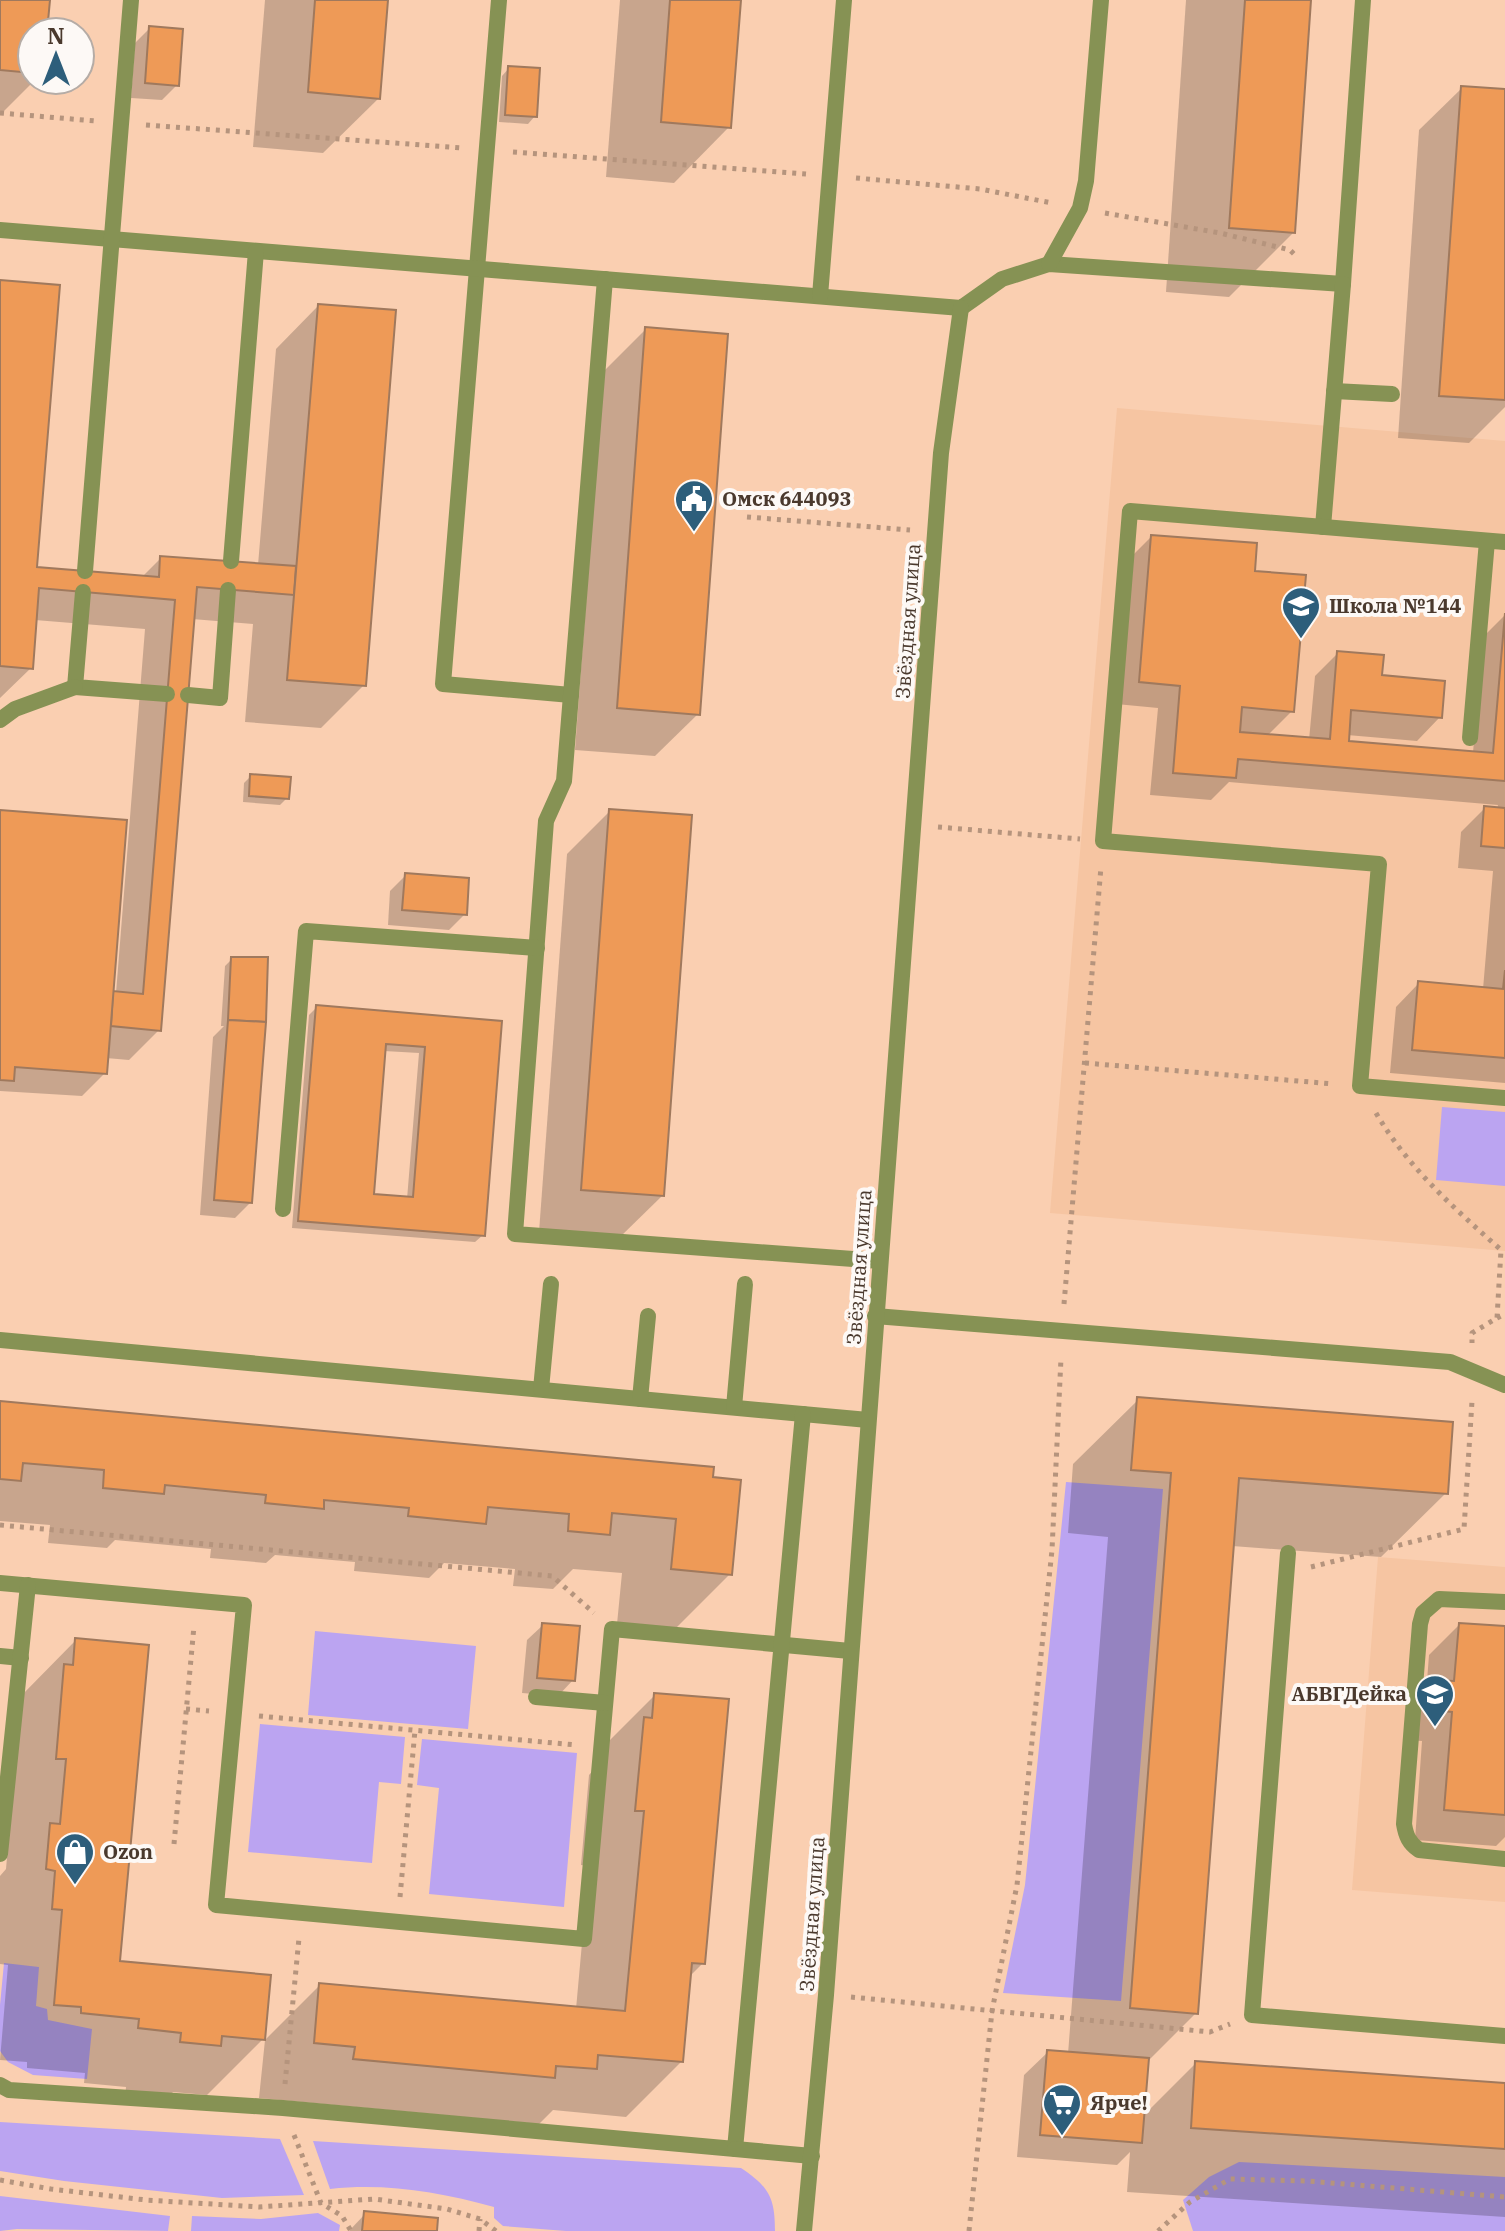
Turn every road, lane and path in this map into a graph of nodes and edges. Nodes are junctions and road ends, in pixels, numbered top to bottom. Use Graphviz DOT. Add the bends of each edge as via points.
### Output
graph roads {
  1 [pos="131,0"];
  2 [pos="499,0"];
  3 [pos="844,0"];
  4 [pos="1101,0"];
  5 [pos="1363,0"];
  6 [pos="0,113"];
  7 [pos="121,123"];
  8 [pos="486,150"];
  9 [pos="830,175"];
  10 [pos="1080,208"];
  11 [pos="0,230"];
  12 [pos="112,239"];
  13 [pos="256,251"];
  14 [pos="1049,264"];
  15 [pos="477,269"];
  16 [pos="605,279"];
  17 [pos="1323,282"];
  18 [pos="1343,284"];
  19 [pos="820,296"];
  20 [pos="961,308"];
  21 [pos="1334,391"];
  22 [pos="1392,394"];
  23 [pos="747,517"];
  24 [pos="1323,527"];
  25 [pos="935,532"];
  26 [pos="1487,541"];
  27 [pos="1505,542"];
  28 [pos="231,561"];
  29 [pos="85,571"];
  30 [pos="228,590"];
  31 [pos="83,592"];
  32 [pos="75,687"];
  33 [pos="167,694"];
  34 [pos="188,695"];
  35 [pos="571,695"];
  36 [pos="0,720"];
  37 [pos="1470,738"];
  38 [pos="914,825"];
  39 [pos="1103,841"];
  40 [pos="537,948"];
  41 [pos="1085,1063"];
  42 [pos="1360,1086"];
  43 [pos="1505,1098"];
  44 [pos="283,1209"];
  45 [pos="880,1261"];
  46 [pos="551,1284"];
  47 [pos="745,1284"];
  48 [pos="1505,1314"];
  49 [pos="648,1316"];
  50 [pos="875,1316"];
  51 [pos="1497,1318"];
  52 [pos="1062,1331"];
  53 [pos="0,1340"];
  54 [pos="1505,1385"];
  55 [pos="541,1389"];
  56 [pos="640,1399"];
  57 [pos="734,1407"];
  58 [pos="803,1414"];
  59 [pos="868,1420"];
  60 [pos="0,1525"];
  61 [pos="1288,1553"];
  62 [pos="0,1583"];
  63 [pos="28,1585"];
  64 [pos="197,1600"];
  65 [pos="1505,1602"];
  66 [pos="612,1629"];
  67 [pos="782,1645"];
  68 [pos="850,1651"];
  69 [pos="0,1656"];
  70 [pos="21,1658"];
  71 [pos="536,1697"];
  72 [pos="605,1703"];
  73 [pos="186,1709"];
  74 [pos="234,1714"];
  75 [pos="415,1730"];
  76 [pos="601,1747"];
  77 [pos="174,1844"];
  78 [pos="0,1854"];
  79 [pos="1505,1859"];
  80 [pos="301,1913"];
  81 [pos="398,1922"];
  82 [pos="826,1995"];
  83 [pos="992,2011"];
  84 [pos="1252,2015"];
  85 [pos="1505,2036"];
  86 [pos="0,2085"];
  87 [pos="283,2108"];
  88 [pos="735,2149"];
  89 [pos="812,2156"];
  90 [pos="0,2180"];
  91 [pos="1505,2197"];
  92 [pos="321,2203"];
  93 [pos="480,2219"];
  94 [pos="351,2231"];
  95 [pos="479,2231"];
  96 [pos="496,2231"];
  97 [pos="804,2231"];
  98 [pos="969,2231"];
  99 [pos="1158,2231"];
  1 -- 7 [label="street"];
  2 -- 8 [label="street"];
  3 -- 9 [label="street"];
  4 -- 10 [label="street"];
  5 -- 18 [label="street"];
  6 -- 7 [label="path"];
  7 -- 8 [label="path"];
  7 -- 12 [label="street"];
  8 -- 9 [label="path"];
  8 -- 15 [label="street"];
  9 -- 10 [label="path" via="980,189"];
  9 -- 19 [label="street"];
  10 -- 14 [label="street"];
  10 -- 17 [label="path" via="1290,250"];
  11 -- 12 [label="street"];
  12 -- 13 [label="street"];
  12 -- 29 [label="street"];
  13 -- 15 [label="street"];
  13 -- 28 [label="street"];
  14 -- 17 [label="street"];
  14 -- 20 [label="street" via="1002,279"];
  15 -- 16 [label="street"];
  15 -- 35 [label="street" via="443,684"];
  16 -- 19 [label="street"];
  16 -- 35 [label="street"];
  17 -- 18 [label="street"];
  18 -- 21 [label="street"];
  19 -- 20 [label="street"];
  20 -- 25 [label="street, Звёздная улица"];
  21 -- 22 [label="street"];
  21 -- 24 [label="street"];
  23 -- 25 [label="path"];
  24 -- 26 [label="street"];
  24 -- 39 [label="street" via="1130,511"];
  25 -- 38 [label="street, Звёздная улица"];
  26 -- 27 [label="street"];
  26 -- 37 [label="street"];
  30 -- 34 [label="street" via="220,698"];
  31 -- 32 [label="street"];
  32 -- 33 [label="street"];
  32 -- 36 [label="street" via="15,709"];
  35 -- 40 [label="street" via="564,781 546,821"];
  38 -- 39 [label="path"];
  38 -- 45 [label="street, Звёздная улица"];
  39 -- 41 [label="path"];
  39 -- 42 [label="street" via="1379,864"];
  40 -- 44 [label="street" via="306,931"];
  40 -- 45 [label="street" via="515,1234"];
  41 -- 42 [label="path"];
  41 -- 52 [label="path"];
  42 -- 43 [label="street"];
  45 -- 50 [label="street, Звёздная улица"];
  46 -- 55 [label="street"];
  47 -- 57 [label="street"];
  48 -- 51 [label="path"];
  49 -- 56 [label="street"];
  50 -- 52 [label="street"];
  50 -- 59 [label="street, Звёздная улица"];
  52 -- 54 [label="street" via="1450,1362"];
  52 -- 83 [label="path" via="1052,1550 1017,1885"];
  53 -- 55 [label="street"];
  55 -- 56 [label="street"];
  56 -- 57 [label="street"];
  57 -- 58 [label="street"];
  58 -- 59 [label="street"];
  58 -- 67 [label="street"];
  59 -- 68 [label="street, Звёздная улица"];
  60 -- 66 [label="path" via="552,1576"];
  61 -- 84 [label="street"];
  62 -- 63 [label="street"];
  63 -- 64 [label="street"];
  63 -- 70 [label="street"];
  64 -- 73 [label="path"];
  64 -- 74 [label="street" via="244,1605"];
  65 -- 79 [label="street" via="1439,1599 1423,1613 1404,1824 1405,1834 1419,1850"];
  66 -- 67 [label="street"];
  66 -- 72 [label="street"];
  67 -- 68 [label="street"];
  67 -- 88 [label="street"];
  68 -- 82 [label="street, Звёздная улица"];
  69 -- 70 [label="street"];
  70 -- 78 [label="street"];
  71 -- 72 [label="street"];
  72 -- 76 [label="street"];
  73 -- 74 [label="path"];
  73 -- 77 [label="path"];
  74 -- 75 [label="path"];
  74 -- 80 [label="street" via="216,1905"];
  75 -- 76 [label="path"];
  75 -- 81 [label="path"];
  76 -- 81 [label="street" via="584,1939"];
  80 -- 81 [label="street"];
  80 -- 87 [label="path"];
  82 -- 83 [label="path"];
  82 -- 89 [label="street, Звёздная улица"];
  83 -- 84 [label="path" via="1210,2032"];
  83 -- 98 [label="path"];
  84 -- 85 [label="street"];
  86 -- 87 [label="street" via="9,2090"];
  87 -- 88 [label="street"];
  87 -- 92 [label="path"];
  88 -- 89 [label="street"];
  89 -- 97 [label="street, Звёздная улица"];
  90 -- 92 [label="path" via="146,2200 259,2207"];
  91 -- 99 [label="path" via="1230,2179 1190,2202"];
  92 -- 93 [label="path" via="374,2199"];
  92 -- 94 [label="path" via="342,2216"];
  93 -- 95 [label="path"];
  93 -- 96 [label="path"];
}
